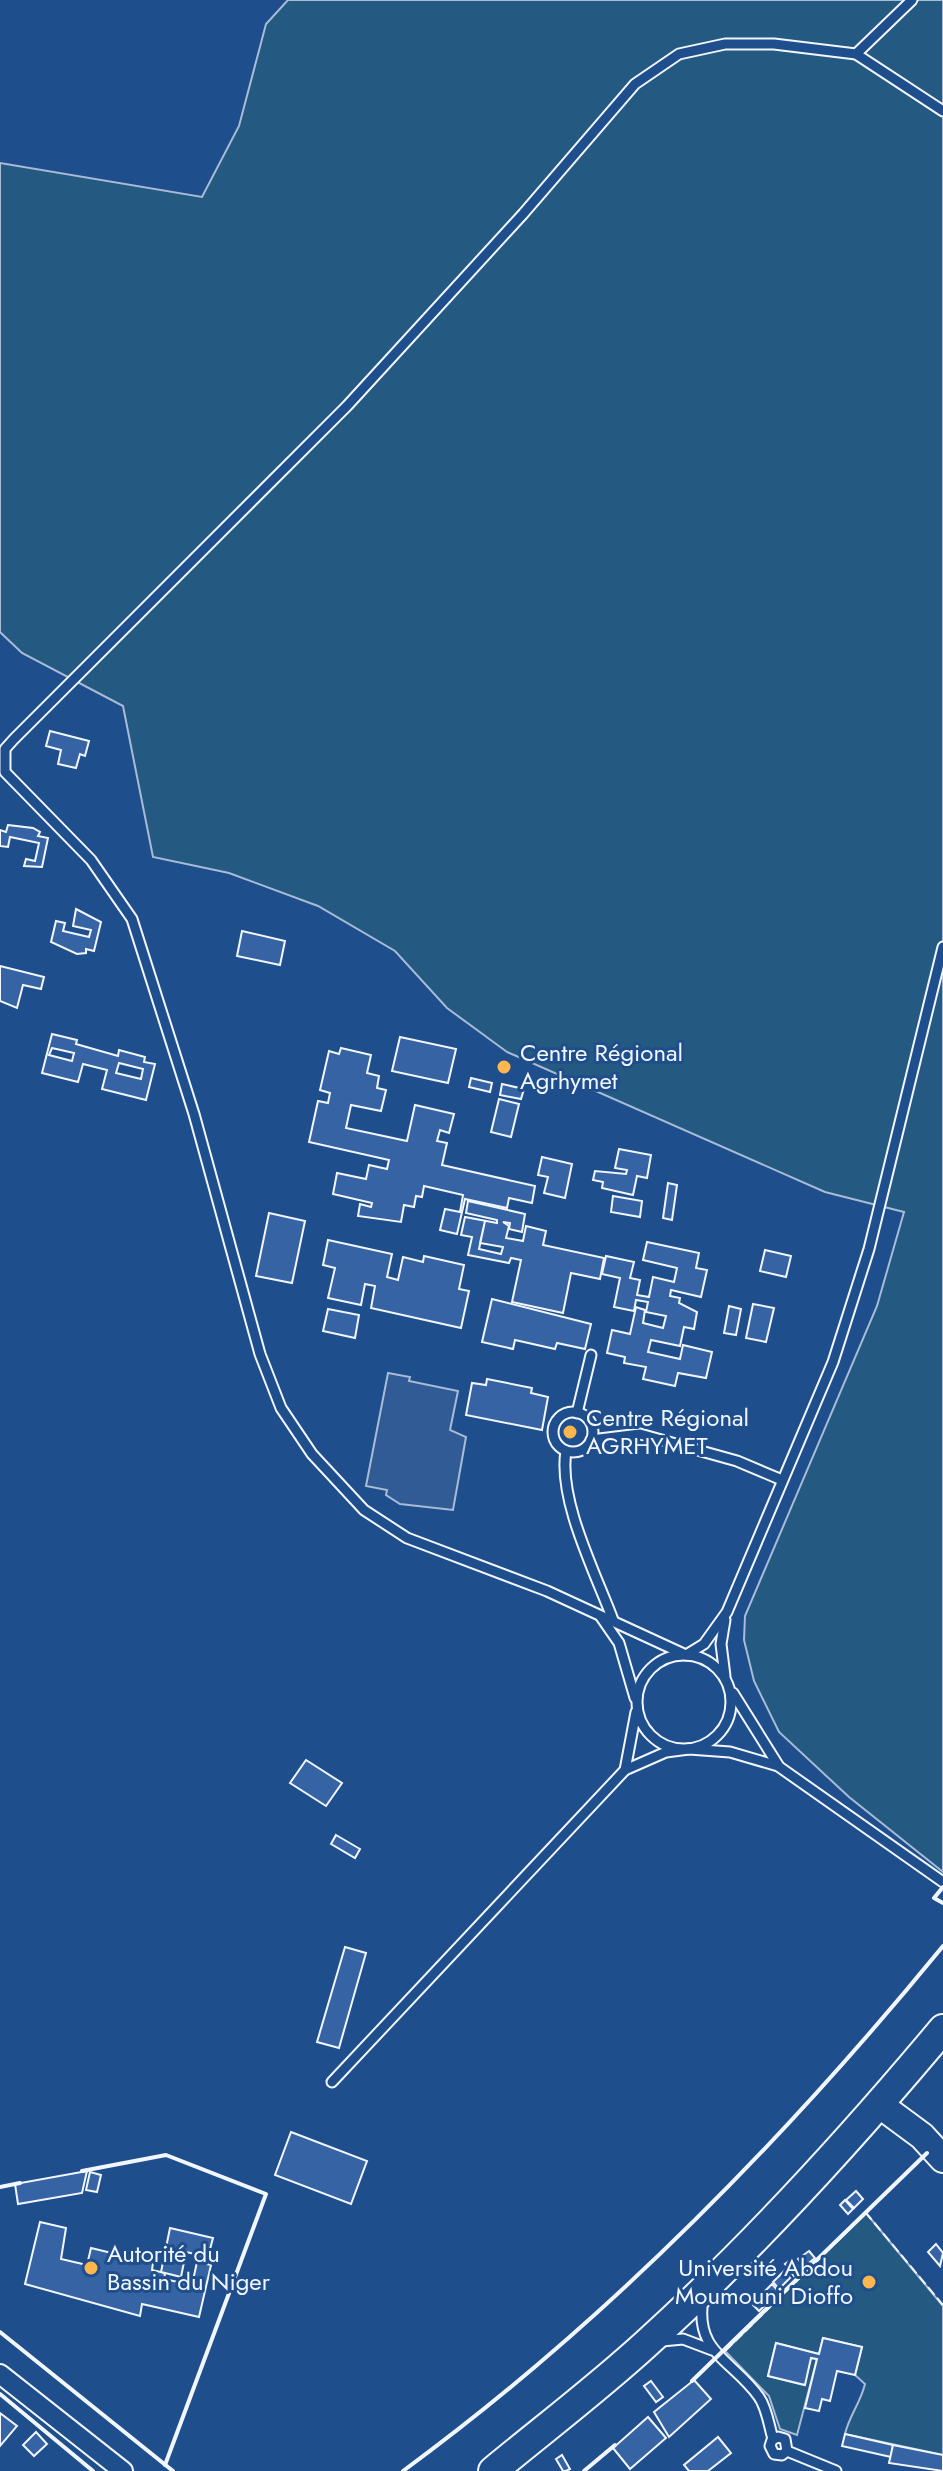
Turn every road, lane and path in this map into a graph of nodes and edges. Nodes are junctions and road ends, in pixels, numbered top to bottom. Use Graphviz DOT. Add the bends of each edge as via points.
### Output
graph roads {
  1 [pos="912,0"];
  2 [pos="856,54"];
  3 [pos="943,111"];
  4 [pos="943,947"];
  5 [pos="591,1355"];
  6 [pos="577,1413"];
  7 [pos="591,1440"];
  8 [pos="566,1451"];
  9 [pos="782,1480"];
  10 [pos="727,1612"];
  11 [pos="601,1617"];
  12 [pos="613,1620"];
  13 [pos="686,1655"];
  14 [pos="727,1682"];
  15 [pos="637,1706"];
  16 [pos="689,1749"];
  17 [pos="778,1766"];
  18 [pos="625,1770"];
  19 [pos="943,1882"];
  20 [pos="943,2029"];
  21 [pos="332,2082"];
  22 [pos="880,2105"];
  23 [pos="943,2159"];
  24 [pos="712,2282"];
  25 [pos="646,2345"];
  26 [pos="712,2350"];
  27 [pos="0,2374"];
  28 [pos="123,2471"];
  29 [pos="493,2471"];
  30 [pos="836,2471"];
  1 -- 2 [label="lane"];
  2 -- 3 [label="lane"];
  2 -- 11 [label="lane" via="725,44 679,54 635,84 347,406 14,739 2,760 11,780 91,860 132,919 260,1354 281,1408 312,1454 364,1510 407,1538"];
  4 -- 9 [label="lane" via="869,1249 833,1362"];
  5 -- 6 [label="lane"];
  6 -- 7 [label="lane" via="593,1427"];
  6 -- 8 [label="lane" via="564,1415 554,1429 554,1438"];
  7 -- 8 [label="lane" via="583,1450"];
  7 -- 9 [label="lane" via="640,1434 737,1461"];
  8 -- 12 [label="lane" via="569,1500"];
  9 -- 10 [label="lane"];
  10 -- 13 [label="lane" via="704,1644"];
  10 -- 14 [label="lane" via="721,1644"];
  11 -- 12 [label="lane"];
  11 -- 15 [label="lane" via="619,1643"];
  12 -- 13 [label="lane"];
  13 -- 14 [label="lane" via="710,1664"];
  13 -- 15 [label="lane" via="664,1659 646,1674"];
  14 -- 16 [label="lane" via="732,1704 726,1726 710,1742"];
  14 -- 17 [label="lane"];
  15 -- 16 [label="lane" via="639,1719 654,1739"];
  15 -- 18 [label="lane"];
  16 -- 17 [label="lane" via="730,1752"];
  16 -- 18 [label="lane" via="666,1752"];
  17 -- 19 [label="lane"];
  18 -- 21 [label="lane"];
  20 -- 22 [label="main road"];
  22 -- 23 [label="street"];
  22 -- 24 [label="main road"];
  24 -- 25 [label="main road"];
  24 -- 26 [label="lane" via="700,2318"];
  25 -- 26 [label="lane" via="672,2338"];
  25 -- 29 [label="main road"];
  26 -- 30 [label="lane" via="761,2398 773,2439 785,2439 787,2451"];
  27 -- 28 [label="street"];
}
